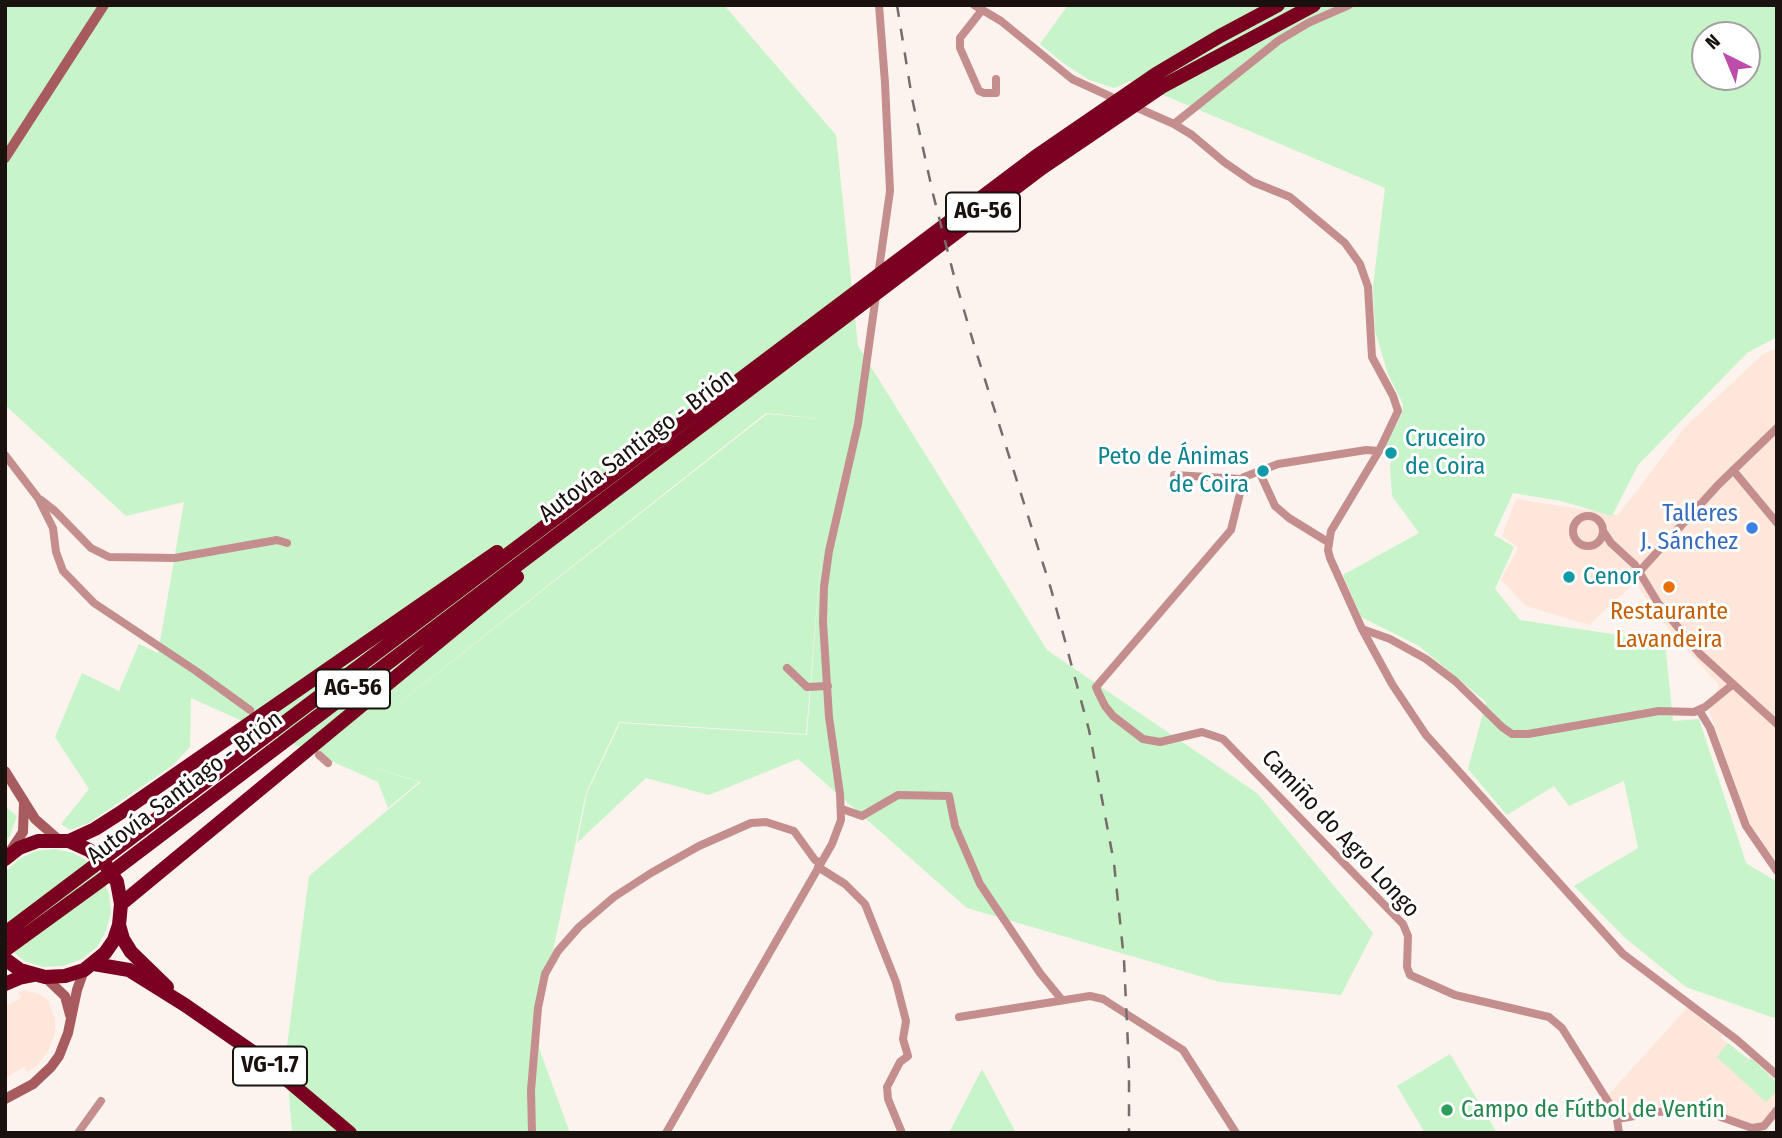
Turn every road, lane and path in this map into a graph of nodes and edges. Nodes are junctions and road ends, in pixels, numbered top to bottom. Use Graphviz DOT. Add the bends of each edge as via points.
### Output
graph roads {
  1 [pos="104,5"];
  2 [pos="879,5"];
  3 [pos="1278,5"];
  4 [pos="1314,5"];
  5 [pos="1349,5"];
  6 [pos="978,8"];
  7 [pos="996,79"];
  8 [pos="1159,80"];
  9 [pos="1174,124"];
  10 [pos="5,158"];
  11 [pos="1777,428"];
  12 [pos="1379,451"];
  13 [pos="5,455"];
  14 [pos="1733,470"];
  15 [pos="1259,471"];
  16 [pos="1174,475"];
  17 [pos="1242,479"];
  18 [pos="38,498"];
  19 [pos="558,516"];
  20 [pos="580,517"];
  21 [pos="1777,523"];
  22 [pos="1603,531"];
  23 [pos="1328,542"];
  24 [pos="1598,542"];
  25 [pos="288,543"];
  26 [pos="1611,543"];
  27 [pos="1639,572"];
  28 [pos="1362,628"];
  29 [pos="787,667"];
  30 [pos="1732,685"];
  31 [pos="828,686"];
  32 [pos="250,710"];
  33 [pos="1699,710"];
  34 [pos="1777,724"];
  35 [pos="319,755"];
  36 [pos="328,764"];
  37 [pos="5,771"];
  38 [pos="24,804"];
  39 [pos="842,809"];
  40 [pos="64,840"];
  41 [pos="122,855"];
  42 [pos="5,858"];
  43 [pos="820,865"];
  44 [pos="1777,871"];
  45 [pos="121,904"];
  46 [pos="119,925"];
  47 [pos="5,933"];
  48 [pos="5,950"];
  49 [pos="5,959"];
  50 [pos="89,967"];
  51 [pos="40,976"];
  52 [pos="5,984"];
  53 [pos="1062,1000"];
  54 [pos="185,1005"];
  55 [pos="959,1017"];
  56 [pos="71,1021"];
  57 [pos="1777,1074"];
  58 [pos="5,1099"];
  59 [pos="101,1101"];
  60 [pos="1777,1110"];
  61 [pos="1617,1119"];
  62 [pos="1735,1128"];
  63 [pos="78,1133"];
  64 [pos="350,1133"];
  65 [pos="532,1133"];
  66 [pos="666,1133"];
  67 [pos="902,1133"];
  68 [pos="1236,1133"];
  69 [pos="1619,1133"];
  1 -- 10 [label="street"];
  2 -- 31 [label="street" via="890,191 858,424 824,587"];
  3 -- 8 [label="highway, Autovía Santiago - Brión / AG-56" via="1220,36"];
  4 -- 8 [label="highway, Autovía Santiago - Brión / AG-56"];
  5 -- 9 [label="street" via="1278,41"];
  6 -- 7 [label="street" via="960,38 960,48 979,91 996,93"];
  6 -- 9 [label="street" via="1072,79"];
  8 -- 19 [label="highway, Autovía Santiago - Brión / AG-56" via="1035,157"];
  8 -- 20 [label="highway, Autovía Santiago - Brión / AG-56"];
  9 -- 12 [label="street" via="1253,182 1290,197 1355,256 1368,287 1373,357 1396,404 1396,418"];
  11 -- 14 [label="street"];
  12 -- 15 [label="street" via="1343,453"];
  12 -- 23 [label="street"];
  13 -- 18 [label="street"];
  14 -- 21 [label="street"];
  14 -- 27 [label="street"];
  15 -- 17 [label="street"];
  15 -- 23 [label="street" via="1275,506"];
  16 -- 17 [label="street"];
  17 -- 61 [label="street, Camiño do Agro Longo" via="1231,530 1096,687 1105,706 1143,739 1160,742 1202,732 1223,739 1403,924 1410,975 1455,995 1549,1017 1562,1028"];
  18 -- 25 [label="street" via="91,548 109,557 175,558 277,540"];
  18 -- 32 [label="street" via="53,528 64,571 94,603"];
  19 -- 40 [label="highway" via="526,531 120,813"];
  19 -- 41 [label="highway, Autovía Santiago - Brión / AG-56"];
  20 -- 41 [label="highway, Autovía Santiago - Brión / AG-56"];
  20 -- 45 [label="highway" via="569,534"];
  22 -- 24 [label="street"];
  22 -- 24 [label="street" via="1592,516 1581,517 1575,525 1574,535 1580,543 1590,546"];
  22 -- 26 [label="street"];
  23 -- 28 [label="street" via="1330,558"];
  24 -- 26 [label="street"];
  26 -- 27 [label="street"];
  27 -- 30 [label="street" via="1677,628"];
  28 -- 33 [label="street" via="1426,659 1512,734 1659,711"];
  28 -- 57 [label="street" via="1426,735 1623,954"];
  29 -- 31 [label="street" via="807,687"];
  30 -- 33 [label="street"];
  30 -- 34 [label="street"];
  31 -- 39 [label="street"];
  33 -- 44 [label="street" via="1746,826"];
  35 -- 36 [label="street"];
  37 -- 38 [label="street"];
  38 -- 40 [label="street" via="40,825"];
  38 -- 42 [label="street" via="23,832"];
  39 -- 43 [label="street" via="838,830"];
  39 -- 53 [label="street" via="862,816 898,795 949,796 955,826 980,884"];
  40 -- 42 [label="highway" via="38,841"];
  40 -- 45 [label="highway" via="89,850 105,864 117,883"];
  41 -- 47 [label="highway, Autovía Santiago - Brión / AG-56"];
  41 -- 48 [label="highway, Autovía Santiago - Brión / AG-56"];
  43 -- 65 [label="street" via="794,831 766,822 751,823 651,873 579,927 545,974 531,1090"];
  43 -- 66 [label="street"];
  43 -- 67 [label="street" via="864,904 896,982 906,1021 903,1039 908,1056 887,1087"];
  45 -- 46 [label="highway"];
  46 -- 50 [label="highway" via="105,953"];
  46 -- 54 [label="highway, VG-1.7" via="131,952"];
  49 -- 51 [label="highway"];
  50 -- 51 [label="highway" via="65,976"];
  50 -- 54 [label="highway, VG-1.7" via="129,970"];
  50 -- 56 [label="street" via="77,990"];
  51 -- 52 [label="highway"];
  51 -- 56 [label="street" via="65,996"];
  53 -- 55 [label="street"];
  53 -- 68 [label="street" via="1103,999 1183,1050"];
  54 -- 64 [label="highway, VG-1.7" via="260,1057"];
  56 -- 58 [label="street" via="51,1067 33,1084"];
  59 -- 63 [label="street"];
  60 -- 62 [label="street" via="1763,1126"];
  61 -- 62 [label="street" via="1698,1109"];
  61 -- 69 [label="street"];
}
